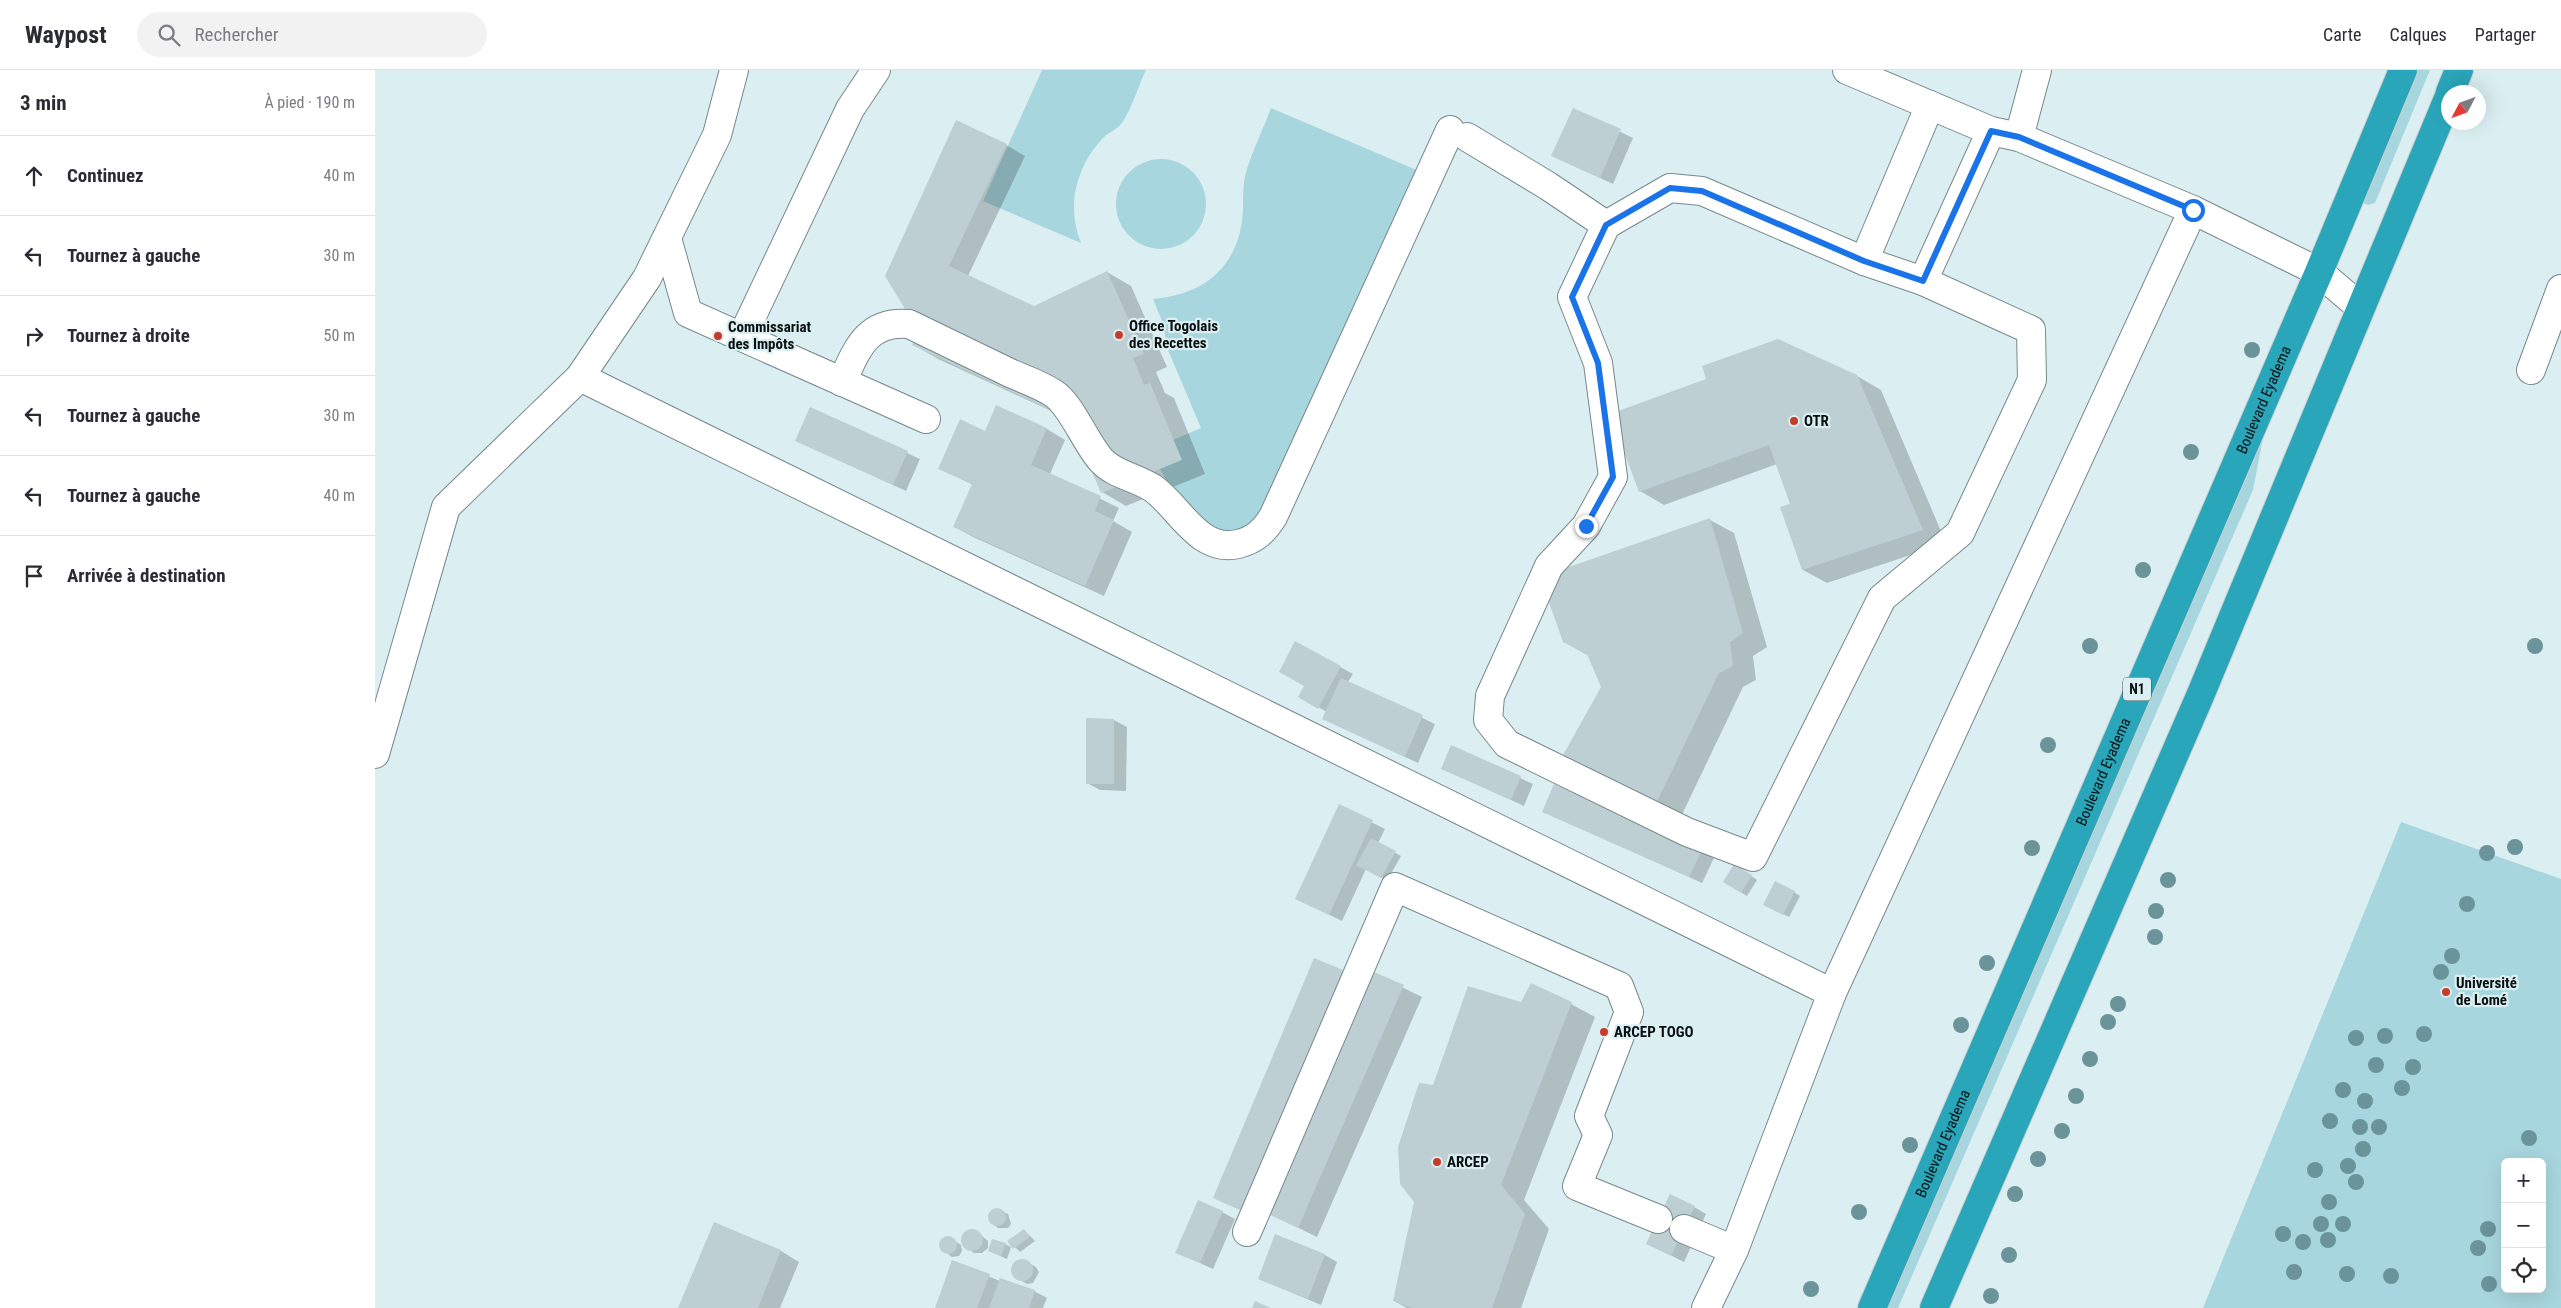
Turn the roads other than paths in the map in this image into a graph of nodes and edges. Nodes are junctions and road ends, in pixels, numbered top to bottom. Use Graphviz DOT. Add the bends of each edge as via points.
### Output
graph roads {
  1 [pos="734,70"];
  2 [pos="876,70"];
  3 [pos="1847,70"];
  4 [pos="2037,70"];
  5 [pos="2403,70"];
  6 [pos="2459,70"];
  7 [pos="2453,85"];
  8 [pos="1930,105"];
  9 [pos="2441,113"];
  10 [pos="1991,131"];
  11 [pos="2019,137"];
  12 [pos="2193,210"];
  13 [pos="1606,225"];
  14 [pos="667,238"];
  15 [pos="1864,261"];
  16 [pos="2319,272"];
  17 [pos="1923,281"];
  18 [pos="2561,289"];
  19 [pos="2359,307"];
  20 [pos="742,337"];
  21 [pos="2531,370"];
  22 [pos="580,377"];
  23 [pos="842,382"];
  24 [pos="926,420"];
  25 [pos="375,754"];
  26 [pos="1832,993"];
  27 [pos="1658,1219"];
  28 [pos="1684,1230"];
  29 [pos="1247,1232"];
  30 [pos="1734,1250"];
  31 [pos="1706,1308"];
  32 [pos="1872,1308"];
  33 [pos="1934,1308"];
  1 -- 14 [label="street" via="717,135"];
  2 -- 20 [label="street" via="850,109"];
  3 -- 8 [label="street"];
  4 -- 11 [label="street"];
  5 -- 16 [label="highway, Boulevard Eyadema / N1"];
  6 -- 7 [label="highway"];
  8 -- 10 [label="street"];
  8 -- 15 [label="street"];
  9 -- 19 [label="highway"];
  10 -- 11 [label="street"];
  10 -- 17 [label="street"];
  11 -- 12 [label="street"];
  12 -- 16 [label="street"];
  12 -- 26 [label="street"];
  13 -- 15 [label="street" via="1670,188 1702,191"];
  13 -- 17 [label="street" via="1572,297 1598,363 1613,477 1586,526 1549,566 1490,696 1488,720 1507,744 1687,832 1753,857 1882,598 1960,533 2032,380 2031,330"];
  13 -- 23 [label="street" via="1548,186 1458,134 1273,517 1257,536 1233,545 1205,539 1156,491 1140,480 1110,468 1088,444 1054,393 909,324 888,324 876,329 856,351"];
  14 -- 20 [label="street" via="688,313"];
  14 -- 22 [label="street" via="647,278"];
  15 -- 17 [label="street"];
  16 -- 19 [label="street"];
  16 -- 32 [label="highway, Boulevard Eyadema / N1"];
  18 -- 21 [label="street"];
  19 -- 33 [label="highway" via="2201,696"];
  20 -- 23 [label="street"];
  22 -- 25 [label="street" via="446,508"];
  22 -- 26 [label="street"];
  23 -- 24 [label="street"];
  26 -- 30 [label="street"];
  27 -- 29 [label="street" via="1577,1186 1598,1135 1589,1116 1629,1012 1619,986 1395,886"];
  28 -- 30 [label="street"];
  30 -- 31 [label="street"];
}
